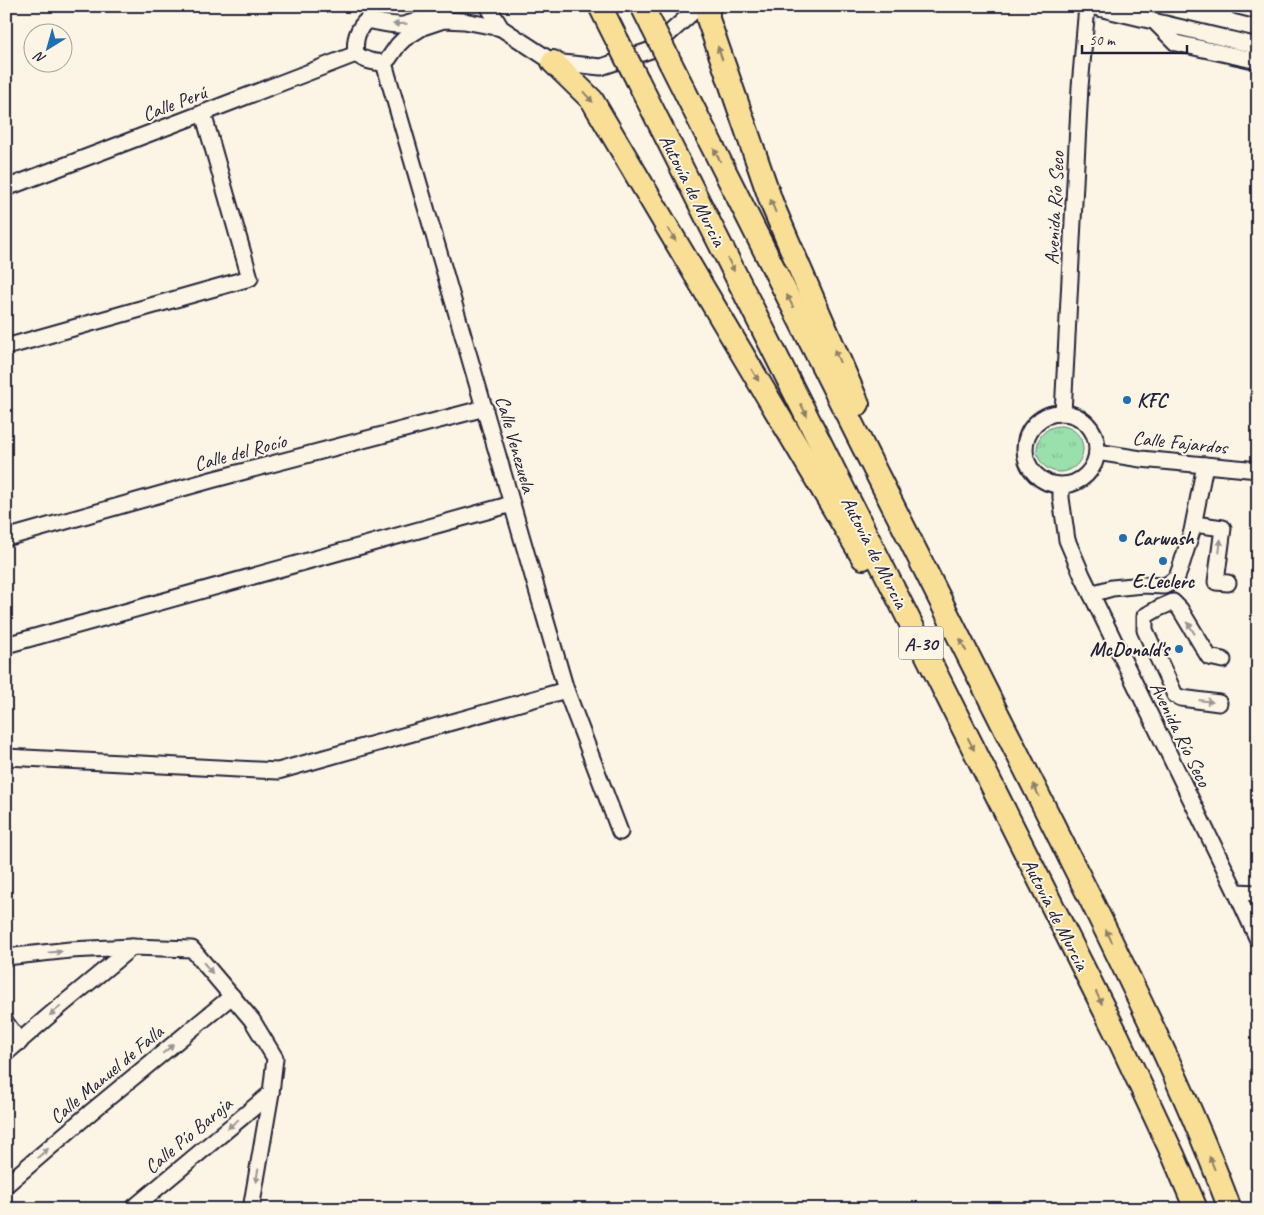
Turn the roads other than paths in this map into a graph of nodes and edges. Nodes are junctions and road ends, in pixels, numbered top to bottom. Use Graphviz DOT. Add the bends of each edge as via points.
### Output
graph roads {
  1 [pos="444,6"];
  2 [pos="488,6"];
  3 [pos="600,6"];
  4 [pos="642,6"];
  5 [pos="697,6"];
  6 [pos="708,6"];
  7 [pos="1088,6"];
  8 [pos="1238,6"];
  9 [pos="1258,11"];
  10 [pos="364,13"];
  11 [pos="1156,23"];
  12 [pos="502,28"];
  13 [pos="1258,46"];
  14 [pos="356,54"];
  15 [pos="554,62"];
  16 [pos="1258,62"];
  17 [pos="384,63"];
  18 [pos="203,113"];
  19 [pos="6,188"];
  20 [pos="6,347"];
  21 [pos="485,408"];
  22 [pos="1063,413"];
  23 [pos="1098,452"];
  24 [pos="1205,465"];
  25 [pos="1258,470"];
  26 [pos="1061,486"];
  27 [pos="512,504"];
  28 [pos="1194,524"];
  29 [pos="6,538"];
  30 [pos="1228,584"];
  31 [pos="1091,594"];
  32 [pos="946,610"];
  33 [pos="6,645"];
  34 [pos="1223,660"];
  35 [pos="566,690"];
  36 [pos="1219,703"];
  37 [pos="957,717"];
  38 [pos="6,757"];
  39 [pos="620,832"];
  40 [pos="1236,892"];
  41 [pos="1258,893"];
  42 [pos="1258,940"];
  43 [pos="132,946"];
  44 [pos="6,957"];
  45 [pos="232,996"];
  46 [pos="6,1023"];
  47 [pos="20,1042"];
  48 [pos="6,1053"];
  49 [pos="271,1093"];
  50 [pos="6,1184"];
  51 [pos="132,1209"];
  52 [pos="251,1209"];
  53 [pos="1196,1209"];
  54 [pos="1230,1209"];
  1 -- 10 [label="street, one-way" via="402,25 381,23"];
  2 -- 12 [label="street"];
  3 -- 37 [label="highway, Autovía de Murcia / A-30, one-way, bridge"];
  32 -- 4 [label="highway, Autovía de Murcia / A-30, one-way, bridge"];
  5 -- 15 [label="street" via="651,50 601,67"];
  32 -- 6 [label="highway, one-way" via="772,204 708,19"];
  7 -- 11 [label="street"];
  7 -- 22 [label="street, Avenida Río Seco" via="1080,87"];
  8 -- 9 [label="street"];
  10 -- 14 [label="street" via="354,45"];
  11 -- 13 [label="street"];
  11 -- 16 [label="street" via="1176,43"];
  12 -- 15 [label="street"];
  12 -- 17 [label="street" via="464,20 444,20 404,39"];
  14 -- 17 [label="street" via="364,60"];
  14 -- 18 [label="street, Calle Perú"];
  15 -- 37 [label="highway, one-way" via="592,100"];
  17 -- 21 [label="street, Calle Venezuela"];
  18 -- 19 [label="street, Calle Perú"];
  18 -- 20 [label="street" via="250,278"];
  21 -- 27 [label="street, Calle Venezuela"];
  21 -- 29 [label="street, Calle del Rocío"];
  22 -- 23 [label="street" via="1084,421 1092,430"];
  22 -- 26 [label="street" via="1041,418 1032,426 1024,448 1026,460 1039,479"];
  23 -- 24 [label="street, Calle Fajardos"];
  23 -- 26 [label="street" via="1093,467 1083,479"];
  24 -- 25 [label="street, Calle Fajardos"];
  24 -- 28 [label="street"];
  26 -- 31 [label="street, Avenida Río Seco" via="1067,540"];
  27 -- 33 [label="street"];
  27 -- 35 [label="street, Calle Venezuela"];
  30 -- 28 [label="street, one-way" via="1216,582 1222,528"];
  28 -- 31 [label="street" via="1180,570 1170,583 1112,588"];
  31 -- 40 [label="street, Avenida Río Seco"];
  54 -- 32 [label="highway, Autovía de Murcia / A-30, one-way" via="1152,1025"];
  34 -- 36 [label="street, one-way" via="1209,657 1173,602 1145,616 1144,630 1176,695"];
  35 -- 38 [label="street" via="278,771"];
  35 -- 39 [label="street, Calle Venezuela"];
  37 -- 53 [label="highway, Autovía de Murcia / A-30, one-way" via="1118,1037"];
  40 -- 41 [label="street"];
  40 -- 42 [label="street, Avenida Río Seco"];
  44 -- 43 [label="street, one-way"];
  43 -- 45 [label="street, one-way" via="192,949"];
  43 -- 47 [label="street, one-way"];
  45 -- 49 [label="street" via="252,1020 275,1058"];
  50 -- 45 [label="street, Calle Manuel de Falla, one-way"];
  46 -- 47 [label="street"];
  47 -- 48 [label="street"];
  49 -- 51 [label="street, Calle Pío Baroja, one-way"];
  49 -- 52 [label="street, one-way"];
}
